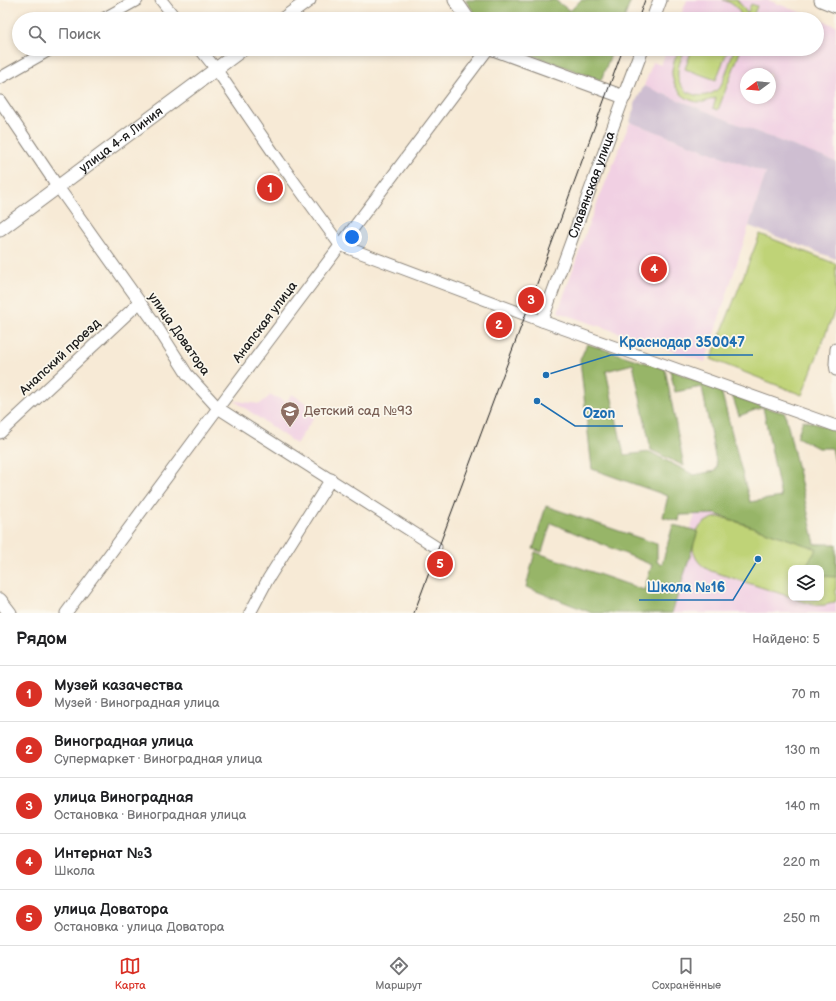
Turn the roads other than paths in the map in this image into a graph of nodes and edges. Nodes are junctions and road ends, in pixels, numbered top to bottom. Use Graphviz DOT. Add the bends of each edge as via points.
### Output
graph roads {
  1 [pos="137,0"];
  2 [pos="161,0"];
  3 [pos="309,0"];
  4 [pos="455,0"];
  5 [pos="660,0"];
  6 [pos="821,0"];
  7 [pos="836,6"];
  8 [pos="116,12"];
  9 [pos="170,12"];
  10 [pos="293,12"];
  11 [pos="463,12"];
  12 [pos="656,12"];
  13 [pos="39,56"];
  14 [pos="206,56"];
  15 [pos="234,56"];
  16 [pos="483,56"];
  17 [pos="512,56"];
  18 [pos="639,56"];
  19 [pos="216,69"];
  20 [pos="0,78"];
  21 [pos="624,97"];
  22 [pos="0,101"];
  23 [pos="58,187"];
  24 [pos="0,230"];
  25 [pos="340,244"];
  26 [pos="140,302"];
  27 [pos="542,321"];
  28 [pos="836,349"];
  29 [pos="836,370"];
  30 [pos="218,408"];
  31 [pos="836,426"];
  32 [pos="0,434"];
  33 [pos="331,479"];
  34 [pos="436,547"];
  35 [pos="0,600"];
  36 [pos="10,613"];
  37 [pos="66,613"];
  38 [pos="250,613"];
  1 -- 8 [label="street"];
  2 -- 9 [label="street"];
  3 -- 10 [label="street"];
  4 -- 11 [label="street"];
  5 -- 12 [label="street"];
  6 -- 7 [label="street"];
  13 -- 20 [label="street"];
  14 -- 19 [label="street"];
  15 -- 19 [label="street, улица 4-я Линия"];
  16 -- 25 [label="street, Анапская улица"];
  17 -- 21 [label="street"];
  18 -- 21 [label="street, Славянская улица"];
  19 -- 23 [label="street, улица 4-я Линия"];
  19 -- 25 [label="street"];
  21 -- 27 [label="street, Славянская улица"];
  22 -- 23 [label="street, улица Доватора"];
  23 -- 24 [label="street, улица 4-я Линия"];
  23 -- 26 [label="street, улица Доватора"];
  25 -- 27 [label="street"];
  25 -- 30 [label="street, Анапская улица"];
  26 -- 30 [label="street, улица Доватора" via="187,374"];
  26 -- 32 [label="street, Анапский проезд"];
  27 -- 31 [label="street"];
  28 -- 29 [label="street"];
  30 -- 33 [label="street, улица Доватора"];
  30 -- 37 [label="street, Анапская улица"];
  33 -- 34 [label="street, улица Доватора"];
  33 -- 38 [label="street" via="268,579"];
  35 -- 36 [label="street"];
}
